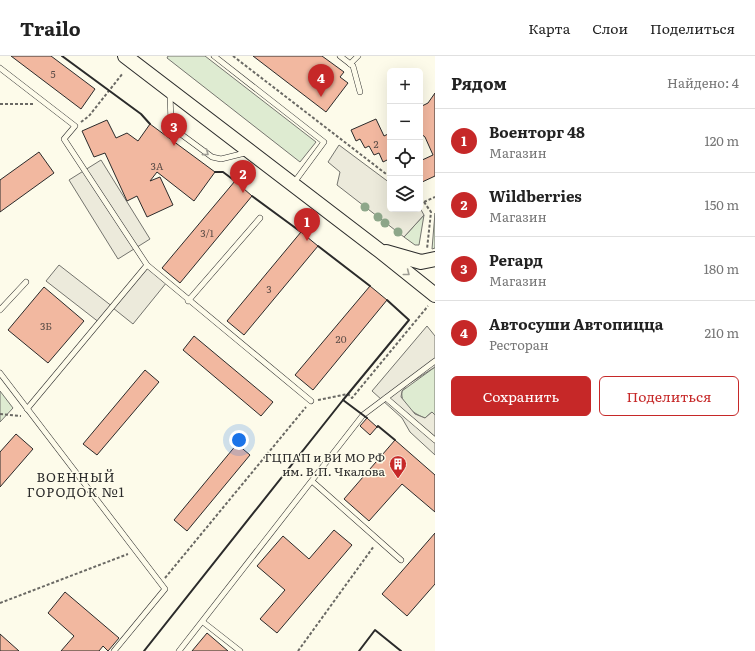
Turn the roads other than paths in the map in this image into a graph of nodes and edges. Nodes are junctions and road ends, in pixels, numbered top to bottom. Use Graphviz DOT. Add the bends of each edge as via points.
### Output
graph roads {
  1 [pos="125,56"];
  2 [pos="214,56"];
  3 [pos="340,56"];
  4 [pos="358,56"];
  5 [pos="350,64"];
  6 [pos="0,68"];
  7 [pos="169,90"];
  8 [pos="360,92"];
  9 [pos="251,152"];
  10 [pos="293,184"];
  11 [pos="260,218"];
  12 [pos="380,251"];
  13 [pos="431,257"];
  14 [pos="147,265"];
  15 [pos="26,282"];
  16 [pos="188,301"];
  17 [pos="432,301"];
  18 [pos="0,310"];
  19 [pos="435,361"];
  20 [pos="0,373"];
  21 [pos="386,398"];
  22 [pos="311,401"];
  23 [pos="27,409"];
  24 [pos="435,440"];
  25 [pos="313,482"];
  26 [pos="401,560"];
  27 [pos="203,622"];
  28 [pos="114,651"];
  29 [pos="180,651"];
  30 [pos="240,651"];
  1 -- 7 [label="main road"];
  2 -- 10 [label="lane" via="324,142"];
  3 -- 5 [label="lane"];
  4 -- 5 [label="lane"];
  5 -- 8 [label="lane" via="353,66"];
  6 -- 14 [label="lane" via="75,126 64,139"];
  7 -- 9 [label="main road"];
  7 -- 9 [label="lane, one-way" via="171,123 174,129 212,157 221,159"];
  9 -- 10 [label="main road"];
  10 -- 12 [label="main road"];
  11 -- 16 [label="lane"];
  12 -- 13 [label="main road" via="421,262"];
  12 -- 17 [label="main road, one-way"];
  14 -- 16 [label="lane"];
  14 -- 23 [label="lane"];
  15 -- 18 [label="lane"];
  16 -- 22 [label="lane"];
  19 -- 21 [label="lane"];
  20 -- 23 [label="lane"];
  21 -- 24 [label="lane"];
  21 -- 25 [label="lane" via="363,415"];
  23 -- 28 [label="lane" via="165,589"];
  25 -- 26 [label="lane"];
  25 -- 27 [label="lane"];
  27 -- 29 [label="lane"];
  27 -- 30 [label="lane"];
}
